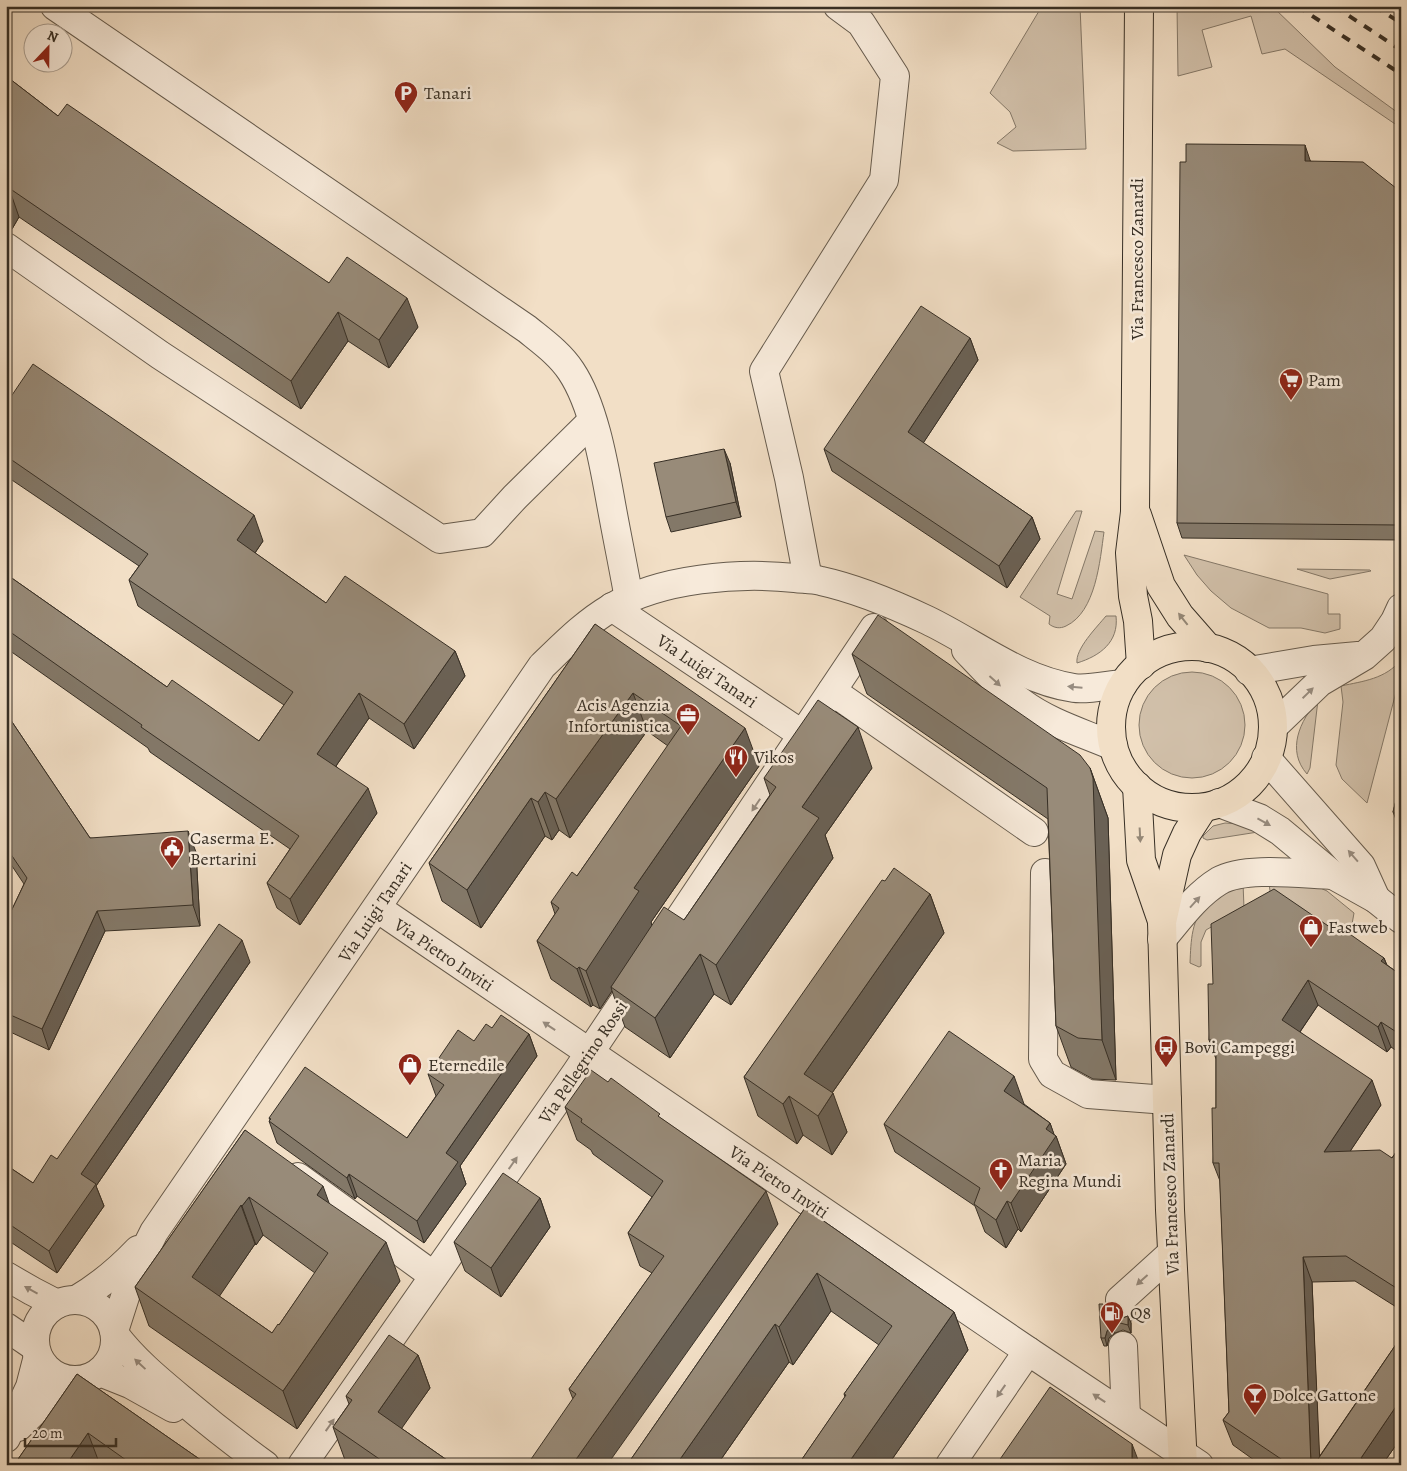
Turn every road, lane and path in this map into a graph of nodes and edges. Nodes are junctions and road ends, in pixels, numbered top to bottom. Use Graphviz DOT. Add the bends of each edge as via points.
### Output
graph roads {
  1 [pos="55,6"];
  2 [pos="838,6"];
  3 [pos="1139,6"];
  4 [pos="6,247"];
  5 [pos="592,421"];
  6 [pos="1136,512"];
  7 [pos="808,579"];
  8 [pos="621,603"];
  9 [pos="890,604"];
  10 [pos="1401,608"];
  11 [pos="950,633"];
  12 [pos="1208,648"];
  13 [pos="1364,656"];
  14 [pos="1249,670"];
  15 [pos="1132,674"];
  16 [pos="832,691"];
  17 [pos="1273,727"];
  18 [pos="803,735"];
  19 [pos="1113,746"];
  20 [pos="1266,758"];
  21 [pos="1137,786"];
  22 [pos="1211,806"];
  23 [pos="1034,832"];
  24 [pos="1045,874"];
  25 [pos="1332,875"];
  26 [pos="1376,899"];
  27 [pos="377,908"];
  28 [pos="1401,919"];
  29 [pos="1162,930"];
  30 [pos="590,1054"];
  31 [pos="1166,1100"];
  32 [pos="274,1160"];
  33 [pos="154,1232"];
  34 [pos="1172,1253"];
  35 [pos="6,1276"];
  36 [pos="434,1276"];
  37 [pos="67,1302"];
  38 [pos="1121,1310"];
  39 [pos="6,1327"];
  40 [pos="115,1333"];
  41 [pos="1123,1346"];
  42 [pos="36,1351"];
  43 [pos="1028,1351"];
  44 [pos="100,1372"];
  45 [pos="68,1380"];
  46 [pos="1126,1416"];
  47 [pos="6,1439"];
  48 [pos="231,1440"];
  49 [pos="1188,1461"];
  50 [pos="265,1465"];
  51 [pos="302,1465"];
  52 [pos="950,1465"];
  1 -- 5 [label="street" via="527,329 570,370"];
  2 -- 7 [label="street" via="861,22 895,76 884,180 764,371"];
  3 -- 6 [label="main road, Via Francesco Zanardi"];
  4 -- 5 [label="street" via="160,355 440,540 482,533"];
  5 -- 8 [label="street" via="602,455"];
  12 -- 6 [label="main road, Via Francesco Zanardi, one-way" via="1180,616 1161,586"];
  6 -- 15 [label="main road, Via Francesco Zanardi" via="1130,553 1132,596 1138,621"];
  7 -- 8 [label="street, Via Luigi Tanari" via="770,576 707,579 661,587"];
  7 -- 9 [label="street, Via Luigi Tanari" via="857,591"];
  8 -- 18 [label="street, Via Luigi Tanari"];
  8 -- 27 [label="street, Via Luigi Tanari" via="583,626 542,666"];
  9 -- 11 [label="street, Via Luigi Tanari"];
  9 -- 16 [label="street, Via Pellegrino Rossi"];
  10 -- 13 [label="street" via="1383,639"];
  15 -- 11 [label="street, Via Luigi Tanari, one-way" via="1076,688 1058,684 1011,666"];
  11 -- 19 [label="street, Via Luigi Tanari, one-way" via="993,680 1023,704 1047,718"];
  12 -- 14 [label="main road" via="1230,656"];
  12 -- 15 [label="main road" via="1172,649 1156,655"];
  13 -- 14 [label="street"];
  17 -- 13 [label="street, one-way" via="1320,682"];
  14 -- 17 [label="main road" via="1266,697"];
  15 -- 19 [label="main road" via="1117,696 1111,720"];
  16 -- 18 [label="street, Via Pellegrino Rossi"];
  16 -- 23 [label="street"];
  17 -- 20 [label="main road"];
  18 -- 30 [label="street, Via Pellegrino Rossi, one-way"];
  19 -- 21 [label="main road" via="1122,768"];
  20 -- 22 [label="main road" via="1248,786"];
  26 -- 20 [label="street, one-way" via="1361,866"];
  21 -- 22 [label="main road" via="1152,798 1168,804 1186,808"];
  21 -- 29 [label="main road, Via Francesco Zanardi, one-way" via="1141,860"];
  22 -- 25 [label="street, one-way" via="1259,818 1280,831"];
  22 -- 29 [label="main road, Via Francesco Zanardi" via="1187,834 1177,855"];
  24 -- 31 [label="street" via="1043,1060 1052,1074 1088,1094"];
  25 -- 26 [label="street"];
  29 -- 25 [label="street, one-way" via="1220,880 1254,871"];
  26 -- 28 [label="street"];
  30 -- 27 [label="street, Via Pietro Inviti, one-way"];
  27 -- 33 [label="street, Via Luigi Tanari" via="235,1132"];
  29 -- 31 [label="main road, Via Francesco Zanardi"];
  36 -- 30 [label="street, Via Pellegrino Rossi, one-way"];
  30 -- 43 [label="street, Via Pietro Inviti" via="813,1220"];
  31 -- 34 [label="main road, Via Francesco Zanardi"];
  32 -- 36 [label="street"];
  33 -- 37 [label="street, Via Luigi Tanari" via="98,1287"];
  33 -- 40 [label="street, Via Luigi Tanari" via="131,1278"];
  34 -- 38 [label="street, one-way" via="1120,1300"];
  34 -- 49 [label="main road, Via Francesco Zanardi"];
  37 -- 35 [label="street, one-way"];
  51 -- 36 [label="street, Via Pellegrino Rossi, one-way"];
  37 -- 40 [label="street" via="89,1302 100,1309"];
  37 -- 42 [label="street" via="47,1311 39,1321 35,1333"];
  39 -- 42 [label="street"];
  40 -- 44 [label="street" via="112,1355"];
  48 -- 40 [label="street, one-way" via="127,1352"];
  41 -- 46 [label="street"];
  42 -- 45 [label="street" via="50,1372"];
  42 -- 47 [label="street" via="30,1386"];
  46 -- 43 [label="street, Via Pietro Inviti, one-way"];
  43 -- 52 [label="street, one-way"];
  44 -- 45 [label="street" via="80,1380"];
  44 -- 48 [label="street" via="130,1384"];
  45 -- 47 [label="street"];
  46 -- 49 [label="street, Via Pietro Inviti"];
  48 -- 50 [label="street"];
}
